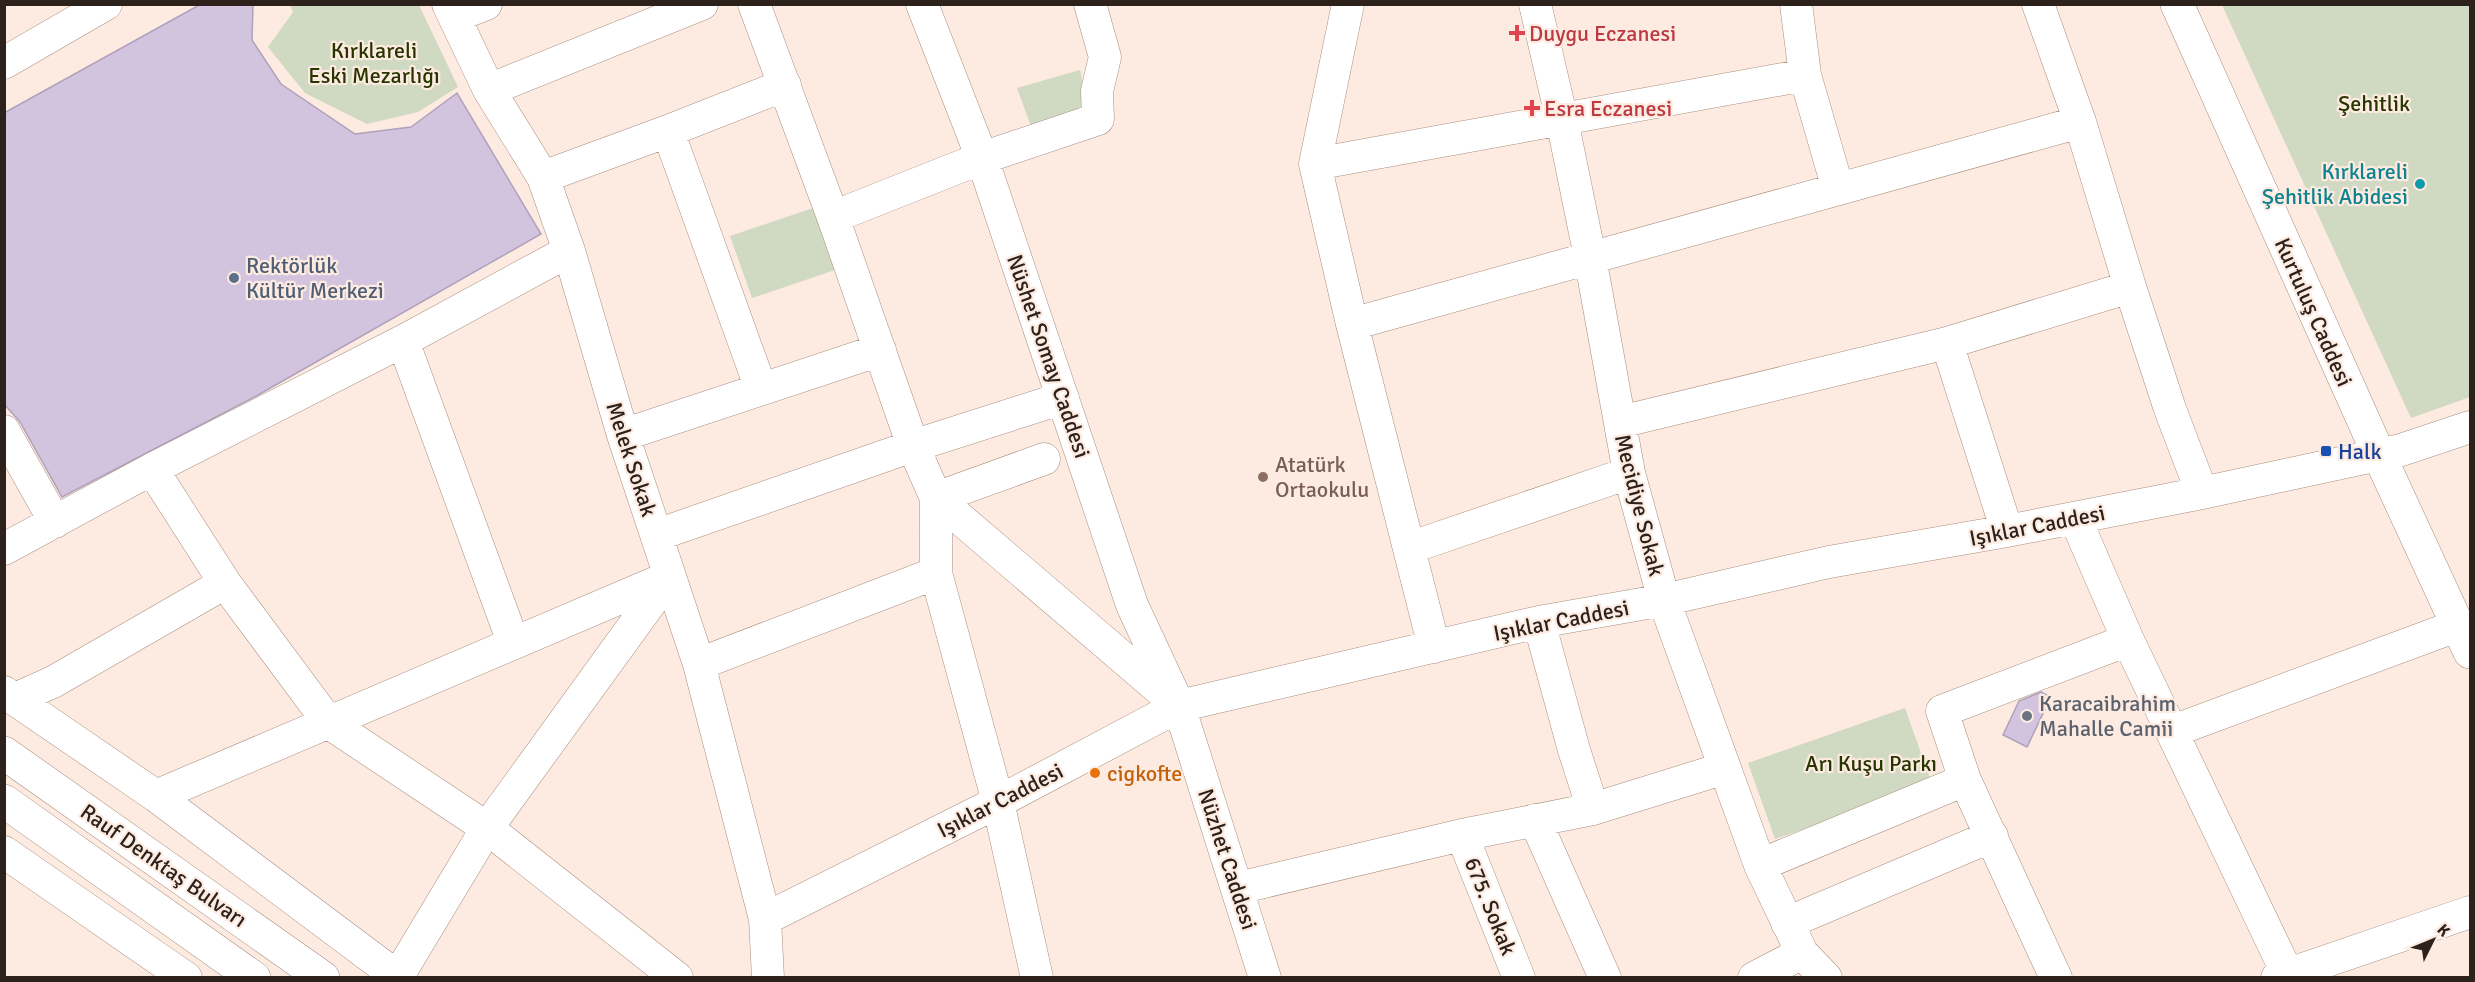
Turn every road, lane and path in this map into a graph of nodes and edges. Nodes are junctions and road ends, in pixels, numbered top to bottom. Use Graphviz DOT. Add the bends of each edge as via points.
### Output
graph roads {
  1 [pos="486,4"];
  2 [pos="702,4"];
  3 [pos="754,4"];
  4 [pos="922,4"];
  5 [pos="1090,4"];
  6 [pos="1347,4"];
  7 [pos="1535,4"];
  8 [pos="1796,4"];
  9 [pos="2038,4"];
  10 [pos="2177,4"];
  11 [pos="2198,4"];
  12 [pos="97,7"];
  13 [pos="451,8"];
  14 [pos="4,63"];
  15 [pos="1805,75"];
  16 [pos="785,85"];
  17 [pos="489,90"];
  18 [pos="1562,120"];
  19 [pos="2080,122"];
  20 [pos="668,131"];
  21 [pos="981,158"];
  22 [pos="1315,164"];
  23 [pos="543,177"];
  24 [pos="1838,189"];
  25 [pos="833,217"];
  26 [pos="569,250"];
  27 [pos="1590,257"];
  28 [pos="2130,287"];
  29 [pos="1352,324"];
  30 [pos="403,341"];
  31 [pos="1947,343"];
  32 [pos="880,350"];
  33 [pos="761,389"];
  34 [pos="1063,398"];
  35 [pos="1620,422"];
  36 [pos="2470,427"];
  37 [pos="4,431"];
  38 [pos="622,435"];
  39 [pos="913,446"];
  40 [pos="2390,452"];
  41 [pos="1044,459"];
  42 [pos="152,469"];
  43 [pos="1629,473"];
  44 [pos="2202,493"];
  45 [pos="936,498"];
  46 [pos="2075,518"];
  47 [pos="55,522"];
  48 [pos="2007,531"];
  49 [pos="657,535"];
  50 [pos="1409,548"];
  51 [pos="4,549"];
  52 [pos="936,573"];
  53 [pos="669,577"];
  54 [pos="225,583"];
  55 [pos="1664,600"];
  56 [pos="1539,622"];
  57 [pos="2467,625"];
  58 [pos="2127,640"];
  59 [pos="513,642"];
  60 [pos="1434,647"];
  61 [pos="699,664"];
  62 [pos="10,696"];
  63 [pos="1179,706"];
  64 [pos="329,723"];
  65 [pos="2173,731"];
  66 [pos="4,753"];
  67 [pos="1725,768"];
  68 [pos="1965,780"];
  69 [pos="156,796"];
  70 [pos="4,801"];
  71 [pos="998,802"];
  72 [pos="1593,808"];
  73 [pos="1535,820"];
  74 [pos="487,828"];
  75 [pos="1462,835"];
  76 [pos="1992,836"];
  77 [pos="4,852"];
  78 [pos="1760,865"];
  79 [pos="1238,888"];
  80 [pos="2470,912"];
  81 [pos="765,919"];
  82 [pos="1787,923"];
  83 [pos="1802,953"];
  84 [pos="2282,975"];
  85 [pos="398,977"];
  86 [pos="186,978"];
  87 [pos="254,978"];
  88 [pos="323,978"];
  89 [pos="677,978"];
  90 [pos="768,978"];
  91 [pos="1037,978"];
  92 [pos="1265,978"];
  93 [pos="1519,978"];
  94 [pos="1605,978"];
  95 [pos="1754,978"];
  96 [pos="1826,978"];
  97 [pos="2056,978"];
  1 -- 13 [label="street"];
  2 -- 17 [label="street"];
  3 -- 16 [label="street"];
  4 -- 21 [label="street, Nüshet Somay Caddesi"];
  5 -- 21 [label="street" via="1105,57 1097,92 1098,118"];
  6 -- 22 [label="street"];
  7 -- 18 [label="street, Mecidiye Sokak"];
  8 -- 15 [label="street"];
  9 -- 19 [label="street"];
  10 -- 40 [label="main road, Kurtuluş Caddesi"];
  11 -- 40 [label="main road, Kurtuluş Caddesi"];
  12 -- 14 [label="street"];
  13 -- 17 [label="street, Melek Sokak"];
  15 -- 18 [label="street"];
  15 -- 24 [label="street"];
  16 -- 20 [label="street"];
  16 -- 25 [label="street"];
  17 -- 23 [label="street, Melek Sokak"];
  18 -- 22 [label="street"];
  18 -- 27 [label="street, Mecidiye Sokak"];
  19 -- 24 [label="street"];
  19 -- 28 [label="street"];
  20 -- 23 [label="street"];
  20 -- 33 [label="street"];
  21 -- 25 [label="street"];
  21 -- 34 [label="street, Nüshet Somay Caddesi"];
  22 -- 29 [label="street"];
  23 -- 26 [label="street, Melek Sokak"];
  24 -- 27 [label="street"];
  25 -- 32 [label="street"];
  26 -- 30 [label="street"];
  26 -- 38 [label="street, Melek Sokak"];
  27 -- 29 [label="street"];
  27 -- 35 [label="street, Mecidiye Sokak"];
  28 -- 31 [label="street"];
  28 -- 44 [label="street"];
  29 -- 50 [label="street"];
  30 -- 42 [label="street"];
  30 -- 59 [label="street"];
  31 -- 35 [label="street"];
  31 -- 48 [label="street"];
  32 -- 33 [label="street"];
  32 -- 39 [label="street"];
  33 -- 38 [label="street"];
  34 -- 39 [label="street"];
  34 -- 63 [label="street, Nüshet Somay Caddesi" via="1132,605"];
  35 -- 43 [label="street, Mecidiye Sokak"];
  36 -- 40 [label="street, Işıklar Caddesi"];
  37 -- 47 [label="street"];
  38 -- 49 [label="street, Melek Sokak"];
  39 -- 45 [label="street"];
  39 -- 49 [label="street"];
  40 -- 44 [label="street, Işıklar Caddesi"];
  40 -- 57 [label="main road"];
  41 -- 45 [label="street"];
  42 -- 47 [label="street"];
  42 -- 54 [label="street"];
  43 -- 50 [label="street"];
  43 -- 55 [label="street, Mecidiye Sokak"];
  44 -- 46 [label="street, Işıklar Caddesi"];
  45 -- 52 [label="street"];
  45 -- 63 [label="street"];
  46 -- 48 [label="street, Işıklar Caddesi"];
  46 -- 58 [label="street"];
  47 -- 51 [label="street"];
  48 -- 55 [label="street, Işıklar Caddesi" via="1829,562"];
  49 -- 53 [label="street, Melek Sokak"];
  50 -- 60 [label="street"];
  52 -- 61 [label="street"];
  52 -- 71 [label="street"];
  53 -- 59 [label="street"];
  53 -- 61 [label="street, Melek Sokak"];
  53 -- 74 [label="street"];
  54 -- 62 [label="street" via="53,682"];
  54 -- 64 [label="street"];
  55 -- 56 [label="street, Işıklar Caddesi"];
  55 -- 67 [label="street, Mecidiye Sokak"];
  56 -- 60 [label="street, Işıklar Caddesi"];
  56 -- 72 [label="street"];
  57 -- 65 [label="street"];
  58 -- 65 [label="street"];
  58 -- 68 [label="street" via="1942,711"];
  59 -- 64 [label="street"];
  60 -- 63 [label="street, Işıklar Caddesi"];
  61 -- 81 [label="street, Melek Sokak"];
  62 -- 69 [label="street"];
  63 -- 71 [label="street, Işıklar Caddesi"];
  63 -- 79 [label="street, Nüzhet Caddesi"];
  64 -- 69 [label="street"];
  64 -- 74 [label="street"];
  65 -- 84 [label="street"];
  66 -- 88 [label="main road, Rauf Denktaş Bulvarı"];
  67 -- 72 [label="street"];
  67 -- 78 [label="street, Mecidiye Sokak"];
  68 -- 76 [label="street"];
  68 -- 78 [label="street"];
  69 -- 85 [label="street"];
  70 -- 87 [label="main road, Rauf Denktaş Bulvarı"];
  71 -- 81 [label="street, Işıklar Caddesi"];
  71 -- 91 [label="street"];
  72 -- 73 [label="street"];
  73 -- 75 [label="street"];
  73 -- 94 [label="street"];
  74 -- 85 [label="street"];
  74 -- 89 [label="street"];
  75 -- 79 [label="street"];
  75 -- 93 [label="street, 675. Sokak"];
  76 -- 82 [label="street"];
  76 -- 97 [label="street"];
  77 -- 86 [label="street"];
  78 -- 82 [label="street, Mecidiye Sokak"];
  79 -- 92 [label="street, Nüzhet Caddesi"];
  80 -- 84 [label="street"];
  81 -- 90 [label="street, Melek Sokak"];
  82 -- 83 [label="street, Mecidiye Sokak"];
  83 -- 95 [label="street"];
  83 -- 96 [label="street, Mecidiye Sokak"];
}
